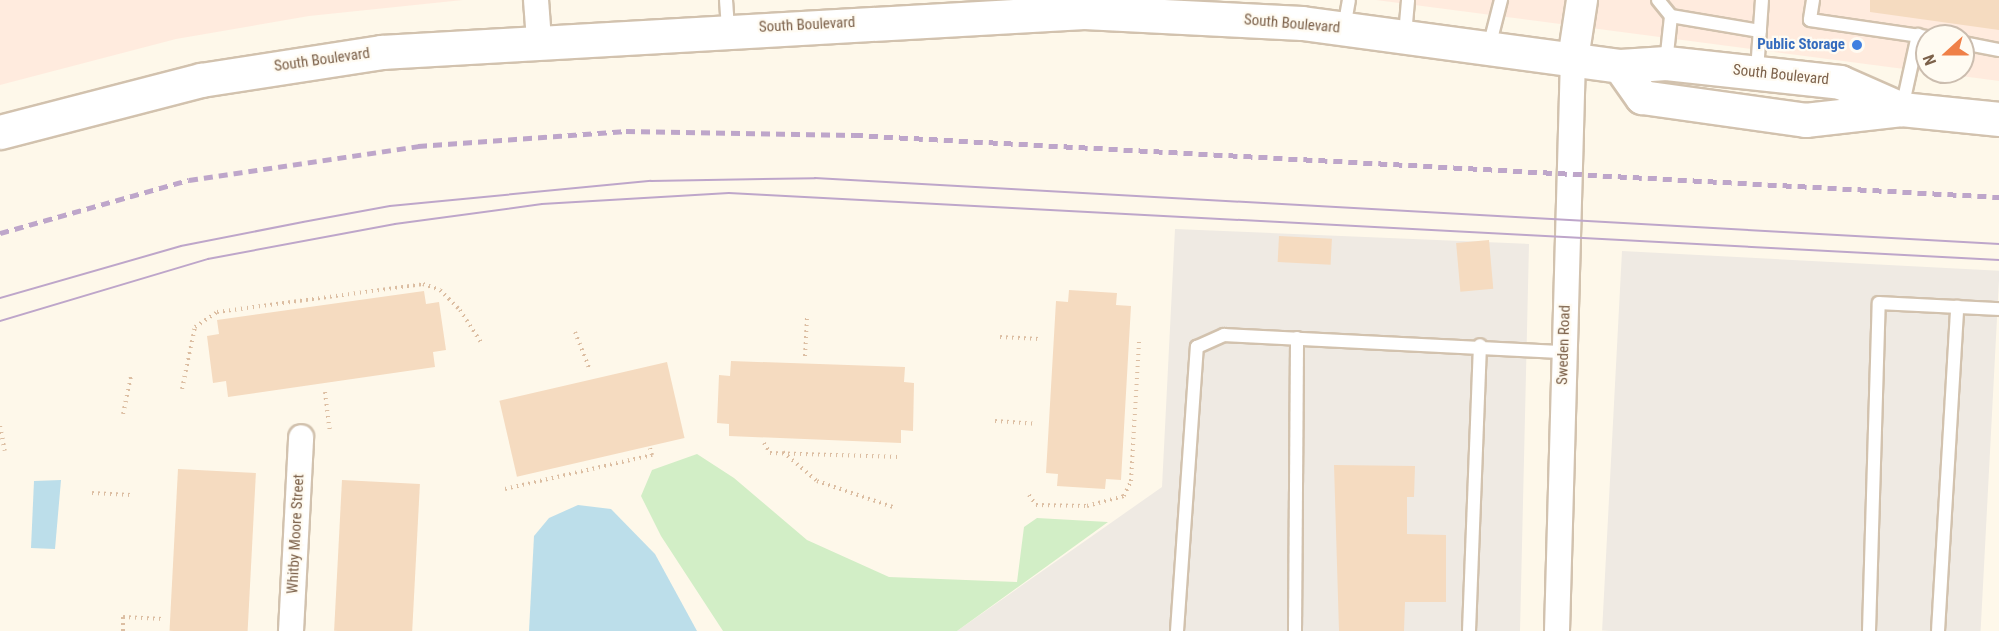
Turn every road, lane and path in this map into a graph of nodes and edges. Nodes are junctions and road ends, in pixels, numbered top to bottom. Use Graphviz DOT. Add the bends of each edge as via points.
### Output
graph roads {
  1 [pos="536,0"];
  2 [pos="1408,0"];
  3 [pos="1501,0"];
  4 [pos="1582,0"];
  5 [pos="1658,0"];
  6 [pos="1762,0"];
  7 [pos="1813,0"];
  8 [pos="727,14"];
  9 [pos="1346,14"];
  10 [pos="1671,16"];
  11 [pos="1760,31"];
  12 [pos="1406,35"];
  13 [pos="1915,35"];
  14 [pos="539,40"];
  15 [pos="1975,45"];
  16 [pos="1489,47"];
  17 [pos="1999,50"];
  18 [pos="1573,59"];
  19 [pos="1915,60"];
  20 [pos="1666,63"];
  21 [pos="1620,66"];
  22 [pos="1756,72"];
  23 [pos="1901,109"];
  24 [pos="1999,119"];
  25 [pos="0,132"];
  26 [pos="1957,307"];
  27 [pos="1999,309"];
  28 [pos="807,317"];
  29 [pos="575,332"];
  30 [pos="1000,338"];
  31 [pos="1297,338"];
  32 [pos="1039,339"];
  33 [pos="1139,341"];
  34 [pos="481,342"];
  35 [pos="1480,345"];
  36 [pos="1564,352"];
  37 [pos="806,356"];
  38 [pos="590,370"];
  39 [pos="131,375"];
  40 [pos="183,389"];
  41 [pos="325,392"];
  42 [pos="123,414"];
  43 [pos="995,422"];
  44 [pos="1034,424"];
  45 [pos="0,426"];
  46 [pos="330,433"];
  47 [pos="301,437"];
  48 [pos="764,443"];
  49 [pos="650,448"];
  50 [pos="5,451"];
  51 [pos="782,452"];
  52 [pos="898,457"];
  53 [pos="505,489"];
  54 [pos="92,493"];
  55 [pos="131,495"];
  56 [pos="1029,495"];
  57 [pos="896,508"];
  58 [pos="163,619"];
  59 [pos="123,631"];
  60 [pos="291,631"];
  61 [pos="1177,631"];
  62 [pos="1295,631"];
  63 [pos="1469,631"];
  64 [pos="1557,631"];
  65 [pos="1869,631"];
  66 [pos="1938,631"];
  1 -- 14 [label="street"];
  2 -- 12 [label="lane"];
  3 -- 16 [label="lane"];
  4 -- 18 [label="street"];
  5 -- 10 [label="lane"];
  6 -- 11 [label="lane"];
  7 -- 13 [label="lane" via="1810,20"];
  8 -- 9 [label="main road, South Boulevard"];
  8 -- 14 [label="main road, South Boulevard"];
  9 -- 12 [label="main road, South Boulevard"];
  10 -- 11 [label="lane"];
  10 -- 20 [label="lane"];
  11 -- 22 [label="lane"];
  12 -- 16 [label="main road, South Boulevard"];
  14 -- 25 [label="main road, South Boulevard" via="381,52 261,69 129,96"];
  15 -- 17 [label="lane"];
  16 -- 18 [label="main road, South Boulevard"];
  18 -- 21 [label="main road, South Boulevard"];
  18 -- 36 [label="street, Sweden Road"];
  19 -- 23 [label="lane"];
  20 -- 21 [label="main road, South Boulevard"];
  20 -- 22 [label="main road, South Boulevard"];
  21 -- 23 [label="main road, South Boulevard" via="1642,97 1805,120"];
  22 -- 23 [label="main road, South Boulevard" via="1840,82"];
  23 -- 24 [label="main road, South Boulevard"];
  26 -- 27 [label="lane"];
  26 -- 65 [label="lane" via="1879,303"];
  26 -- 66 [label="lane"];
  28 -- 37 [label="path"];
  29 -- 38 [label="path"];
  30 -- 32 [label="path"];
  31 -- 35 [label="lane"];
  31 -- 61 [label="lane" via="1224,335 1197,346"];
  31 -- 62 [label="lane"];
  33 -- 56 [label="path" via="1131,481 1124,496 1087,506 1036,505"];
  34 -- 40 [label="path" via="440,290 423,284 217,312 195,327"];
  35 -- 36 [label="lane"];
  35 -- 63 [label="lane"];
  36 -- 64 [label="street, Sweden Road"];
  39 -- 42 [label="path"];
  41 -- 46 [label="path"];
  43 -- 44 [label="path"];
  45 -- 50 [label="path"];
  47 -- 60 [label="street, Whitby Moore Street"];
  48 -- 51 [label="path" via="770,453"];
  49 -- 53 [label="path" via="652,455"];
  51 -- 52 [label="path"];
  51 -- 57 [label="path" via="818,481"];
  54 -- 55 [label="path"];
  58 -- 59 [label="path" via="123,617"];
}
